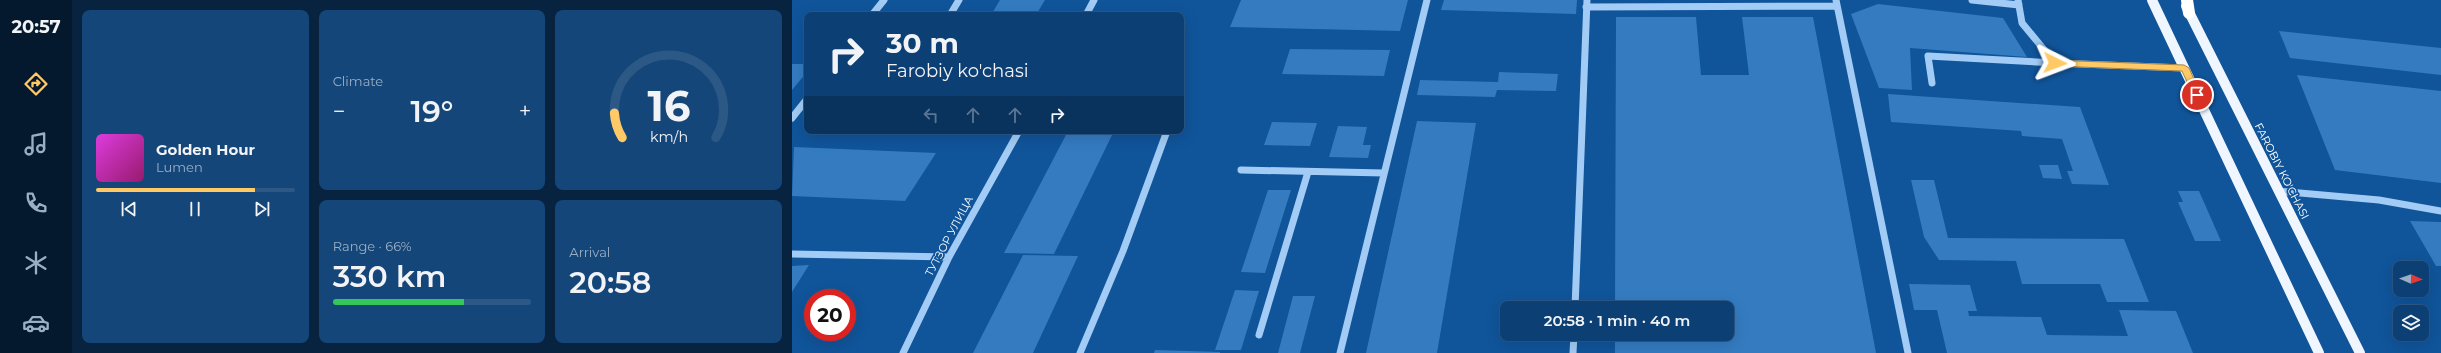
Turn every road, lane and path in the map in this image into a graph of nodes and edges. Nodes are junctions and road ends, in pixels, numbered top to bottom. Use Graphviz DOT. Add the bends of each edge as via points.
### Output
graph roads {
  1 [pos="884,0"];
  2 [pos="959,0"];
  3 [pos="1094,0"];
  4 [pos="1427,0"];
  5 [pos="1972,0"];
  6 [pos="2152,0"];
  7 [pos="2183,0"];
  8 [pos="2187,0"];
  9 [pos="1837,3"];
  10 [pos="2018,3"];
  11 [pos="1587,4"];
  12 [pos="874,12"];
  13 [pos="952,12"];
  14 [pos="1088,12"];
  15 [pos="2189,13"];
  16 [pos="2055,63"];
  17 [pos="2184,68"];
  18 [pos="1932,83"];
  19 [pos="804,103"];
  20 [pos="792,118"];
  21 [pos="1017,134"];
  22 [pos="1166,134"];
  23 [pos="1241,170"];
  24 [pos="1308,172"];
  25 [pos="1384,174"];
  26 [pos="2278,191"];
  27 [pos="2441,211"];
  28 [pos="792,254"];
  29 [pos="949,257"];
  30 [pos="1575,301"];
  31 [pos="1259,335"];
  32 [pos="1574,341"];
  33 [pos="904,353"];
  34 [pos="1080,353"];
  35 [pos="1340,353"];
  36 [pos="1573,353"];
  37 [pos="1908,353"];
  38 [pos="2318,353"];
  39 [pos="2360,353"];
  1 -- 12 [label="street"];
  2 -- 13 [label="street"];
  3 -- 14 [label="street"];
  4 -- 25 [label="street"];
  5 -- 10 [label="street"];
  6 -- 17 [label="main road"];
  7 -- 15 [label="main road, FAROBIY KO'CHASI"];
  8 -- 15 [label="highway"];
  9 -- 11 [label="street"];
  9 -- 37 [label="street"];
  10 -- 16 [label="street" via="2022,22"];
  11 -- 30 [label="street"];
  15 -- 26 [label="main road, FAROBIY KO'CHASI"];
  16 -- 17 [label="street"];
  16 -- 18 [label="street" via="1928,56"];
  17 -- 38 [label="main road"];
  19 -- 20 [label="street"];
  21 -- 29 [label="street, ТУТЗОР УЛИЦА"];
  22 -- 34 [label="street" via="1123,251"];
  23 -- 24 [label="street"];
  24 -- 25 [label="street"];
  24 -- 31 [label="street"];
  25 -- 35 [label="street"];
  26 -- 27 [label="street" via="2379,200"];
  26 -- 39 [label="main road, FAROBIY KO'CHASI"];
  28 -- 29 [label="street"];
  29 -- 33 [label="street, ТУТЗОР УЛИЦА"];
  32 -- 36 [label="street"];
}
